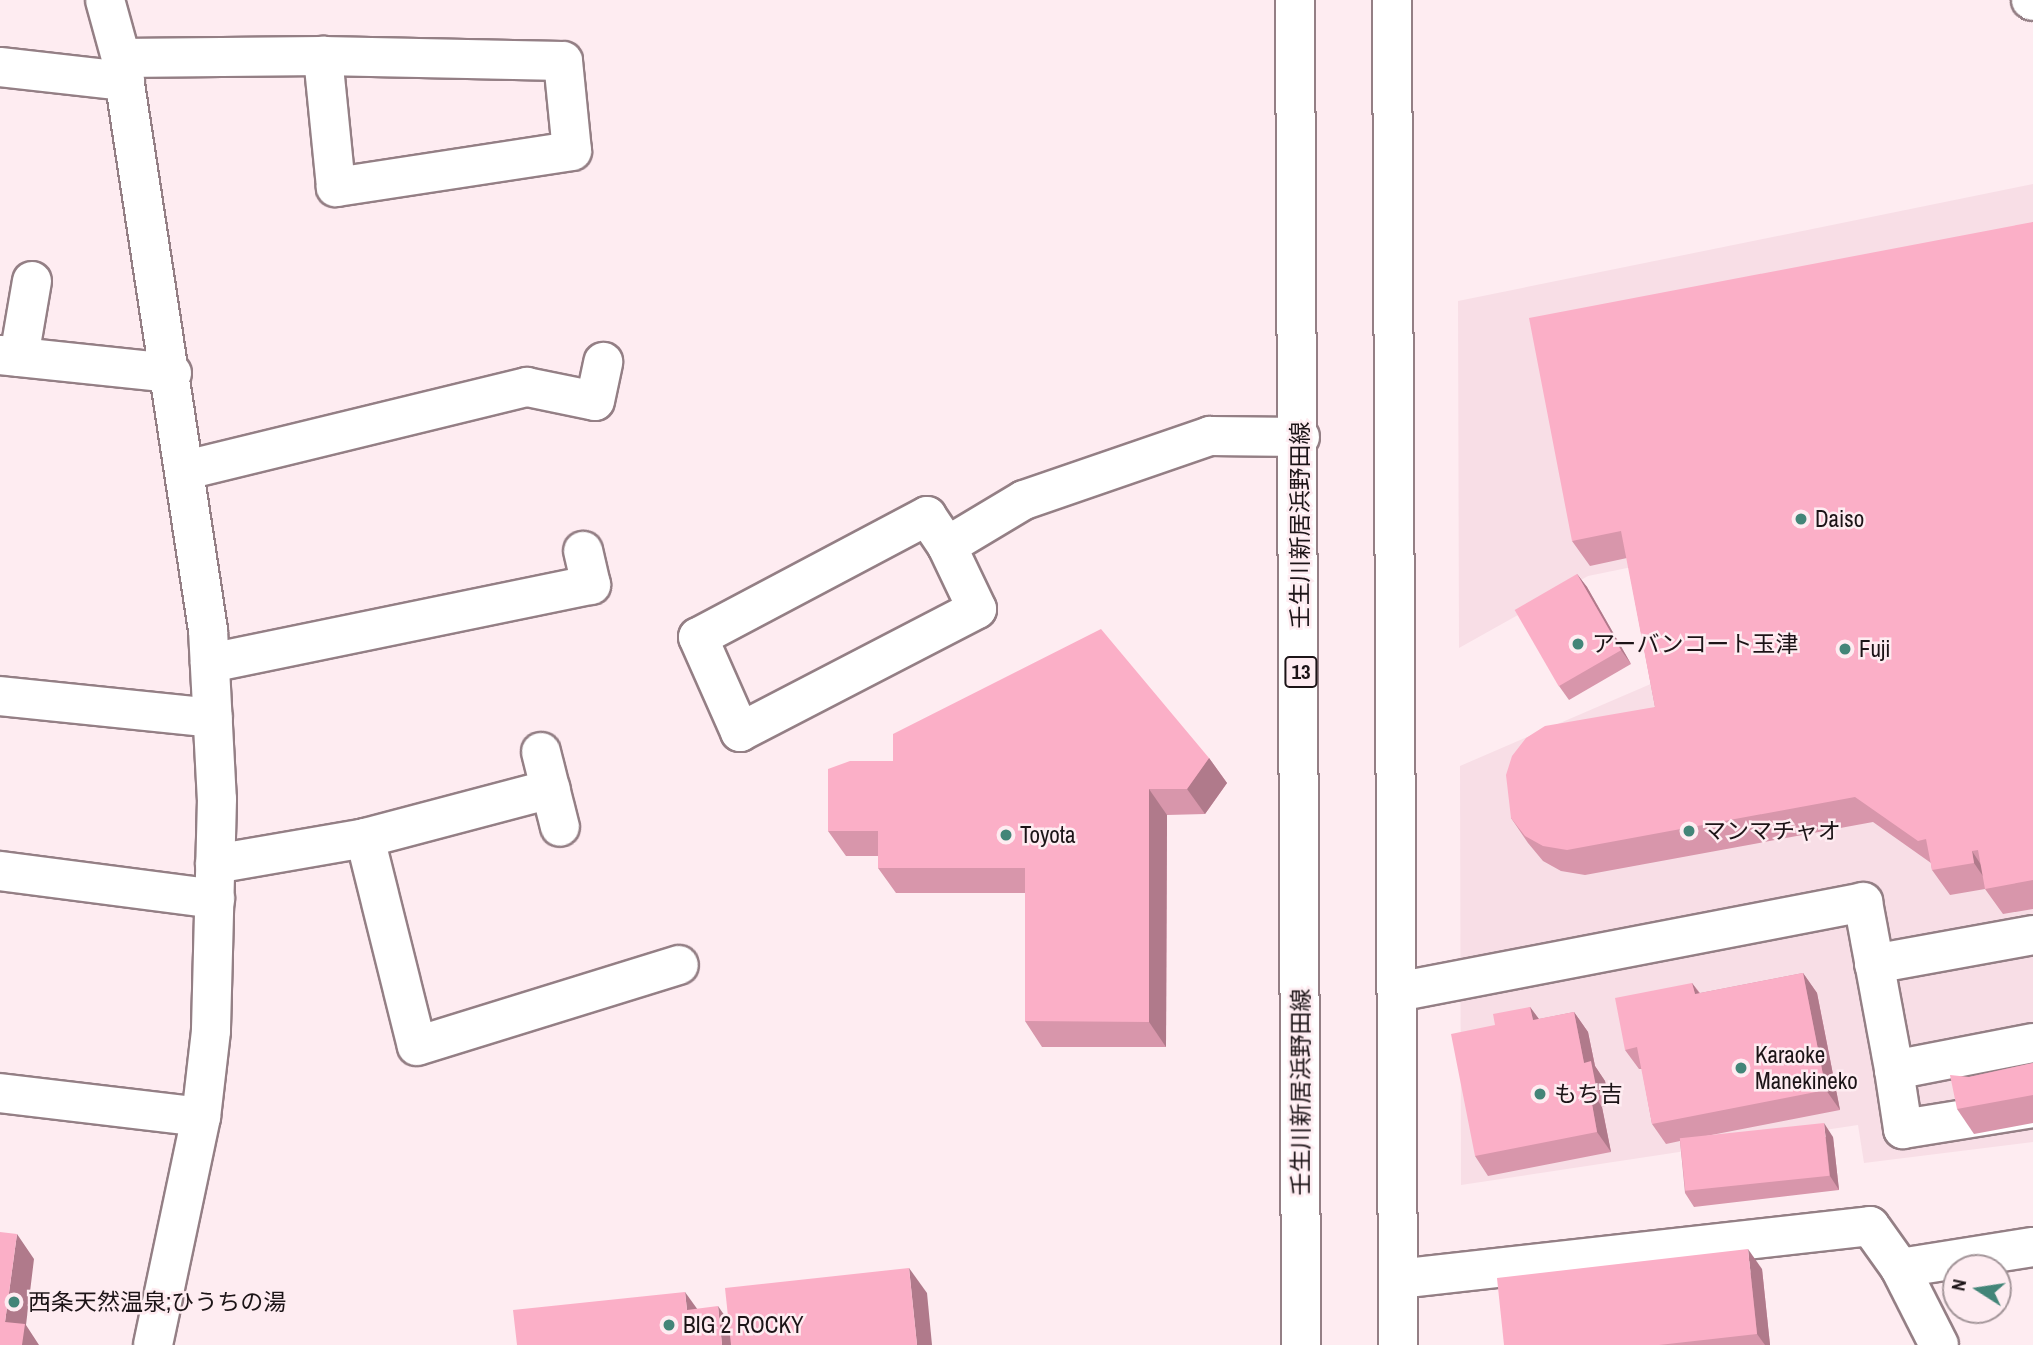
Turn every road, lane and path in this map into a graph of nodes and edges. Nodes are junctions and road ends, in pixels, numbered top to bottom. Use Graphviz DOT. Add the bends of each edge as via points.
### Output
graph roads {
  1 [pos="105,0"];
  2 [pos="1296,0"];
  3 [pos="1392,0"];
  4 [pos="323,56"];
  5 [pos="0,68"];
  6 [pos="123,69"];
  7 [pos="32,281"];
  8 [pos="10,356"];
  9 [pos="603,362"];
  10 [pos="172,373"];
  11 [pos="1300,437"];
  12 [pos="186,470"];
  13 [pos="947,546"];
  14 [pos="583,551"];
  15 [pos="210,663"];
  16 [pos="0,696"];
  17 [pos="213,718"];
  18 [pos="541,752"];
  19 [pos="551,789"];
  20 [pos="560,827"];
  21 [pos="365,838"];
  22 [pos="0,871"];
  23 [pos="215,881"];
  24 [pos="2033,935"];
  25 [pos="1874,964"];
  26 [pos="679,965"];
  27 [pos="1397,992"];
  28 [pos="2033,1043"];
  29 [pos="1894,1070"];
  30 [pos="0,1093"];
  31 [pos="2033,1108"];
  32 [pos="201,1117"];
  33 [pos="2033,1247"];
  34 [pos="1900,1268"];
  35 [pos="1398,1279"];
  36 [pos="153,1345"];
  37 [pos="1301,1345"];
  38 [pos="1398,1345"];
  39 [pos="1939,1345"];
  1 -- 6 [label="street"];
  2 -- 11 [label="street, 壬生川新居浜野田線 / 13"];
  3 -- 27 [label="street"];
  4 -- 4 [label="street" via="563,61 572,151 336,187"];
  4 -- 6 [label="street"];
  5 -- 6 [label="street"];
  6 -- 10 [label="street"];
  7 -- 8 [label="street"];
  8 -- 10 [label="street"];
  9 -- 12 [label="street" via="595,401 527,387"];
  10 -- 12 [label="street"];
  11 -- 13 [label="street" via="1210,436 1024,500"];
  11 -- 37 [label="street, 壬生川新居浜野田線 / 13"];
  12 -- 15 [label="street"];
  13 -- 13 [label="street" via="978,609 740,732 698,637 928,516"];
  14 -- 15 [label="street" via="591,585"];
  15 -- 17 [label="street"];
  16 -- 17 [label="street"];
  17 -- 23 [label="street"];
  18 -- 19 [label="street"];
  19 -- 20 [label="street"];
  19 -- 21 [label="street"];
  21 -- 23 [label="street"];
  21 -- 26 [label="street" via="417,1046"];
  22 -- 23 [label="street"];
  23 -- 32 [label="street" via="211,1031"];
  24 -- 25 [label="street"];
  25 -- 27 [label="street" via="1863,902"];
  25 -- 29 [label="street"];
  27 -- 35 [label="street"];
  28 -- 29 [label="street"];
  29 -- 31 [label="street" via="1903,1129"];
  30 -- 32 [label="street"];
  32 -- 36 [label="street"];
  33 -- 34 [label="street"];
  34 -- 35 [label="street" via="1870,1226"];
  34 -- 39 [label="street"];
  35 -- 38 [label="street"];
}
